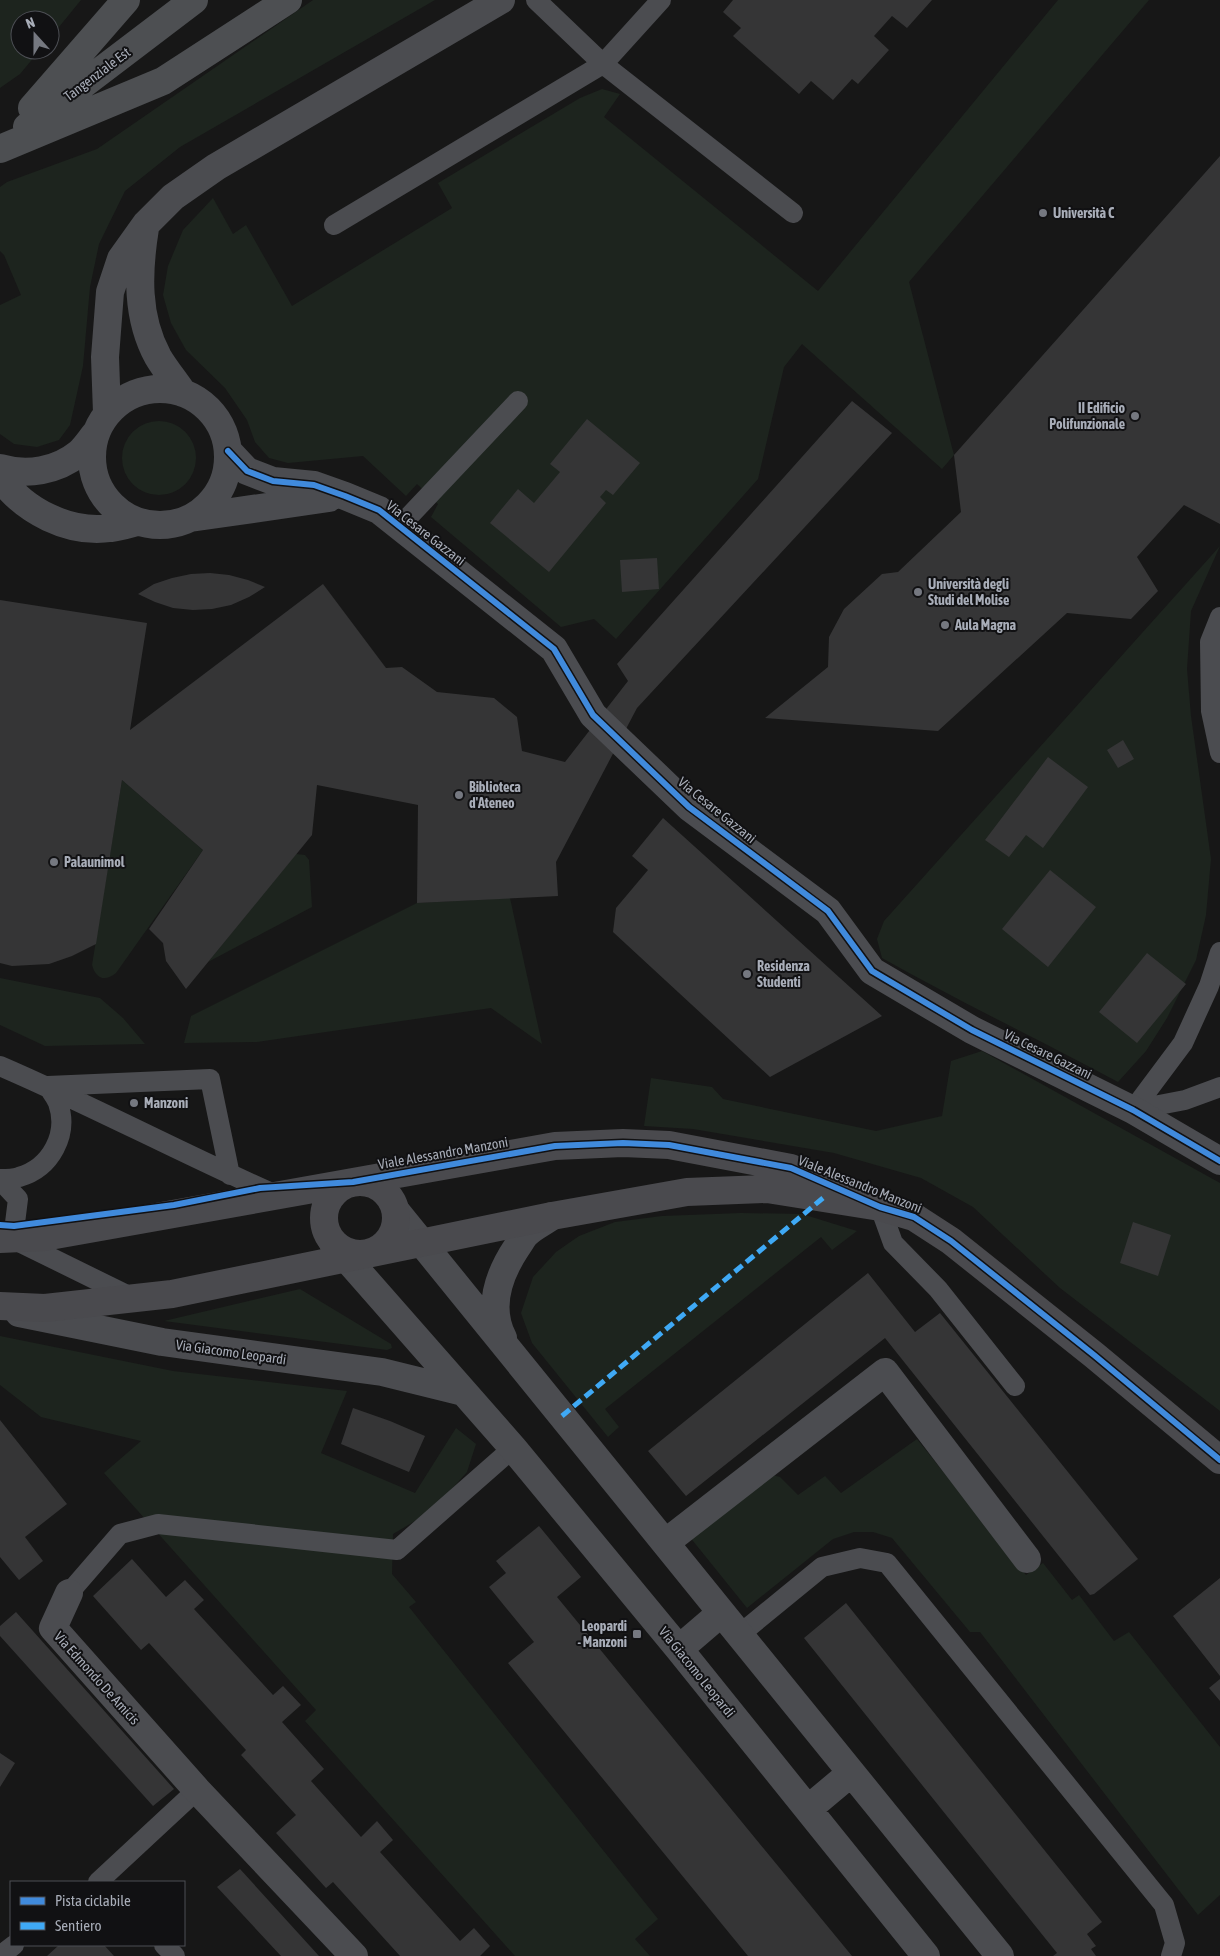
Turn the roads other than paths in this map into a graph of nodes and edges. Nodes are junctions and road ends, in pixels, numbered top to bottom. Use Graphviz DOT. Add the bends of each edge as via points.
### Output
graph roads {
  1 [pos="126,0"];
  2 [pos="194,0"];
  3 [pos="288,0"];
  4 [pos="501,0"];
  5 [pos="536,0"];
  6 [pos="661,0"];
  7 [pos="603,64"];
  8 [pos="0,147"];
  9 [pos="792,213"];
  10 [pos="146,224"];
  11 [pos="334,225"];
  12 [pos="182,392"];
  13 [pos="518,401"];
  14 [pos="101,424"];
  15 [pos="228,452"];
  16 [pos="0,468"];
  17 [pos="0,477"];
  18 [pos="345,496"];
  19 [pos="190,518"];
  20 [pos="138,522"];
  21 [pos="399,527"];
  22 [pos="1220,617"];
  23 [pos="1220,753"];
  24 [pos="1220,952"];
  25 [pos="0,1066"];
  26 [pos="48,1086"];
  27 [pos="1220,1087"];
  28 [pos="1133,1110"];
  29 [pos="1220,1161"];
  30 [pos="230,1175"];
  31 [pos="0,1180"];
  32 [pos="353,1182"];
  33 [pos="276,1195"];
  34 [pos="880,1207"];
  35 [pos="396,1210"];
  36 [pos="552,1216"];
  37 [pos="6,1239"];
  38 [pos="420,1242"];
  39 [pos="349,1251"];
  40 [pos="133,1298"];
  41 [pos="0,1307"];
  42 [pos="511,1352"];
  43 [pos="1015,1386"];
  44 [pos="463,1392"];
  45 [pos="1181,1428"];
  46 [pos="1220,1434"];
  47 [pos="513,1448"];
  48 [pos="1220,1460"];
  49 [pos="666,1543"];
  50 [pos="1027,1559"];
  51 [pos="69,1593"];
  52 [pos="721,1613"];
  53 [pos="739,1635"];
  54 [pos="679,1649"];
  55 [pos="851,1773"];
  56 [pos="197,1790"];
  57 [pos="808,1809"];
  58 [pos="102,1881"];
  59 [pos="13,1946"];
  60 [pos="165,1946"];
  61 [pos="0,1956"];
  62 [pos="175,1956"];
  63 [pos="354,1956"];
  64 [pos="926,1956"];
  65 [pos="1000,1956"];
  66 [pos="1171,1956"];
  1 -- 8 [label="main road"];
  2 -- 8 [label="main road, Tangenziale Est"];
  3 -- 8 [label="main road" via="163,81"];
  4 -- 10 [label="street" via="216,167 172,197"];
  5 -- 7 [label="lane"];
  6 -- 7 [label="lane"];
  7 -- 9 [label="lane"];
  7 -- 11 [label="lane"];
  10 -- 12 [label="street" via="140,262 146,328 158,357"];
  10 -- 14 [label="street" via="121,259 110,292"];
  12 -- 14 [label="street" via="142,391 123,400"];
  12 -- 15 [label="street" via="200,402 214,416 224,432"];
  13 -- 21 [label="lane"];
  14 -- 16 [label="street" via="80,452 60,465 37,472"];
  14 -- 20 [label="street" via="91,456 94,477 103,496 118,512"];
  15 -- 18 [label="street, Via Cesare Gazzani" via="247,471 273,481 314,485"];
  15 -- 19 [label="street" via="227,472 219,490 207,507"];
  17 -- 20 [label="street" via="29,507 54,520 81,528 110,528"];
  18 -- 19 [label="street"];
  18 -- 21 [label="street, Via Cesare Gazzani" via="379,510"];
  19 -- 20 [label="street" via="173,524"];
  21 -- 28 [label="street, Via Cesare Gazzani" via="554,649 592,715 689,807 828,911 872,971 972,1030"];
  22 -- 23 [label="lane" via="1210,642 1210,711"];
  24 -- 28 [label="lane" via="1183,1044"];
  25 -- 26 [label="lane"];
  26 -- 30 [label="lane"];
  26 -- 30 [label="lane" via="210,1079"];
  26 -- 31 [label="lane" via="58,1103 62,1122 59,1141 50,1158 36,1170 18,1178"];
  27 -- 28 [label="lane" via="1185,1100"];
  28 -- 29 [label="street, Via Cesare Gazzani"];
  30 -- 33 [label="lane"];
  31 -- 37 [label="lane" via="18,1199"];
  32 -- 33 [label="street, Viale Alessandro Manzoni"];
  32 -- 34 [label="street, Viale Alessandro Manzoni" via="555,1146 623,1143 660,1145 791,1168"];
  32 -- 35 [label="street" via="368,1182 381,1187"];
  32 -- 39 [label="street" via="336,1190 325,1206 324,1226"];
  33 -- 37 [label="street, Viale Alessandro Manzoni" via="54,1236"];
  34 -- 36 [label="street, Viale Alessandro Manzoni" via="767,1189 687,1192"];
  34 -- 43 [label="lane" via="893,1243 938,1289"];
  34 -- 45 [label="street, Viale Alessandro Manzoni" via="914,1217 951,1241"];
  35 -- 38 [label="street"];
  35 -- 39 [label="street" via="396,1225 380,1248"];
  36 -- 38 [label="street, Viale Alessandro Manzoni"];
  36 -- 42 [label="street, Viale Alessandro Manzoni" via="526,1234 499,1278 495,1301 497,1325"];
  37 -- 40 [label="lane"];
  38 -- 39 [label="street, Viale Alessandro Manzoni"];
  38 -- 42 [label="street"];
  39 -- 40 [label="street, Viale Alessandro Manzoni" via="172,1294"];
  39 -- 44 [label="street, Via Giacomo Leopardi"];
  40 -- 41 [label="street, Viale Alessandro Manzoni" via="45,1308"];
  41 -- 44 [label="street, Via Giacomo Leopardi" via="162,1342 382,1372"];
  42 -- 49 [label="street"];
  44 -- 47 [label="street, Via Giacomo Leopardi"];
  45 -- 46 [label="street"];
  45 -- 48 [label="street, Viale Alessandro Manzoni"];
  47 -- 51 [label="lane, Via Edmondo De Amicis" via="397,1550 158,1524 120,1534"];
  47 -- 54 [label="street, Via Giacomo Leopardi"];
  49 -- 50 [label="street" via="885,1372"];
  49 -- 52 [label="street"];
  51 -- 56 [label="street, Via Edmondo De Amicis" via="53,1628"];
  52 -- 53 [label="street"];
  52 -- 54 [label="street"];
  53 -- 55 [label="street"];
  53 -- 66 [label="lane" via="822,1567 860,1558 887,1563 1164,1905 1175,1943"];
  54 -- 57 [label="street, Via Giacomo Leopardi"];
  55 -- 57 [label="street"];
  55 -- 65 [label="street"];
  56 -- 58 [label="lane"];
  56 -- 63 [label="street, Via Edmondo De Amicis"];
  57 -- 64 [label="street, Via Giacomo Leopardi"];
  59 -- 61 [label="lane"];
  60 -- 62 [label="lane"];
}
